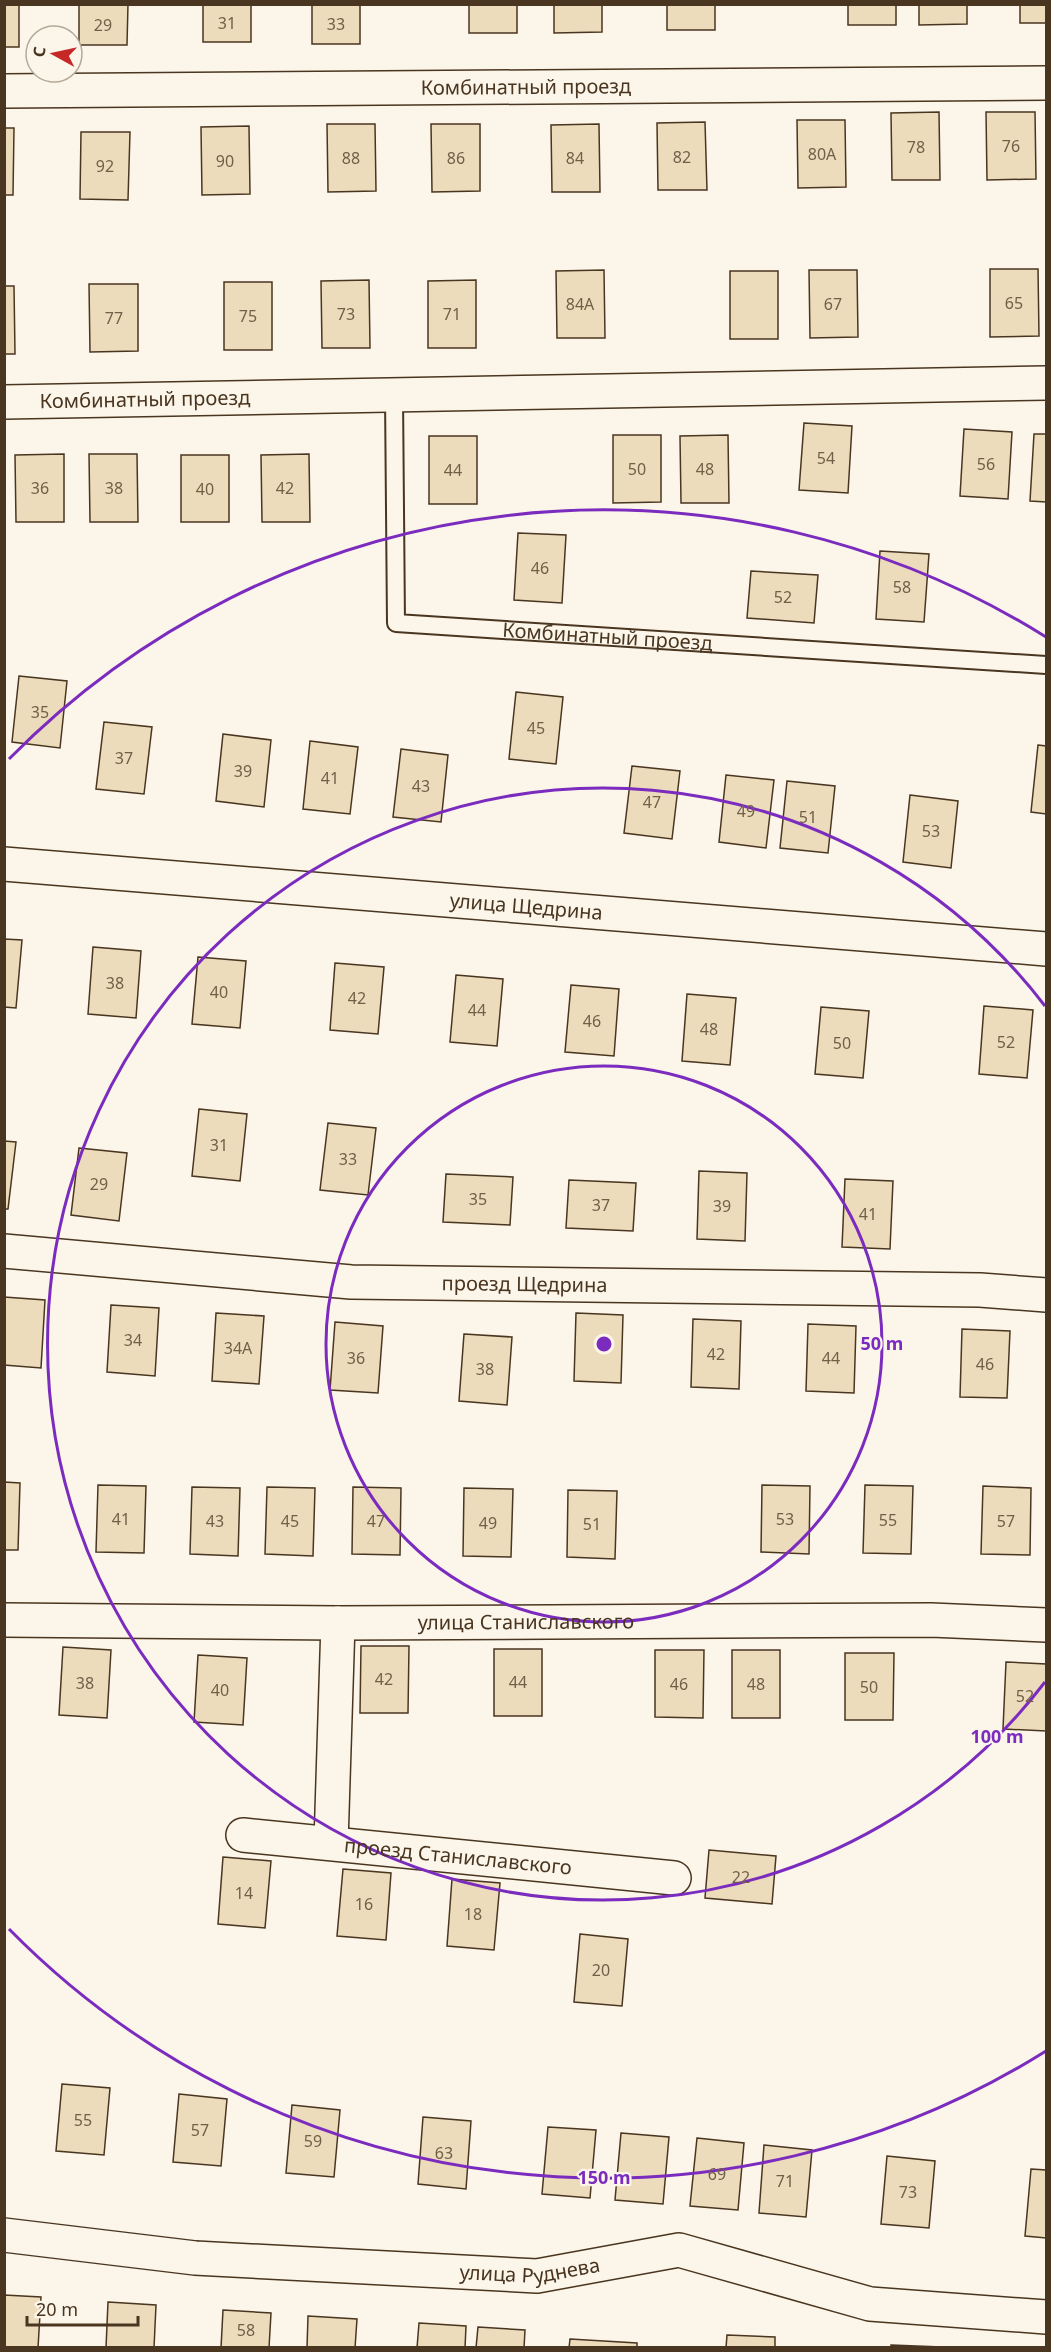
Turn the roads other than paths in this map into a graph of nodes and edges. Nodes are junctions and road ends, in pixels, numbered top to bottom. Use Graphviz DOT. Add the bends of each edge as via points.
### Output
graph roads {
  1 [pos="1047,83"];
  2 [pos="4,91"];
  3 [pos="1047,382"];
  4 [pos="394,395"];
  5 [pos="4,402"];
  6 [pos="1047,665"];
  7 [pos="4,864"];
  8 [pos="1047,949"];
  9 [pos="4,1251"];
  10 [pos="1047,1296"];
  11 [pos="4,1620"];
  12 [pos="338,1623"];
  13 [pos="1047,1625"];
  14 [pos="243,1835"];
  15 [pos="331,1843"];
  16 [pos="674,1878"];
  17 [pos="4,2235"];
  18 [pos="1047,2317"];
  1 -- 2 [label="street, Комбинатный проезд"];
  3 -- 4 [label="street, Комбинатный проезд"];
  4 -- 5 [label="street, Комбинатный проезд"];
  4 -- 6 [label="lane, Комбинатный проезд" via="396,623"];
  7 -- 8 [label="street, улица Щедрина"];
  9 -- 10 [label="street, проезд Щедрина" via="351,1282 980,1290"];
  11 -- 12 [label="street, улица Станиславского"];
  12 -- 13 [label="street, улица Станиславского" via="931,1620"];
  12 -- 15 [label="street"];
  14 -- 15 [label="street, проезд Станиславского"];
  15 -- 16 [label="street, проезд Станиславского"];
  17 -- 18 [label="street, улица Руднева" via="195,2258 537,2276 679,2250 870,2304"];
}
